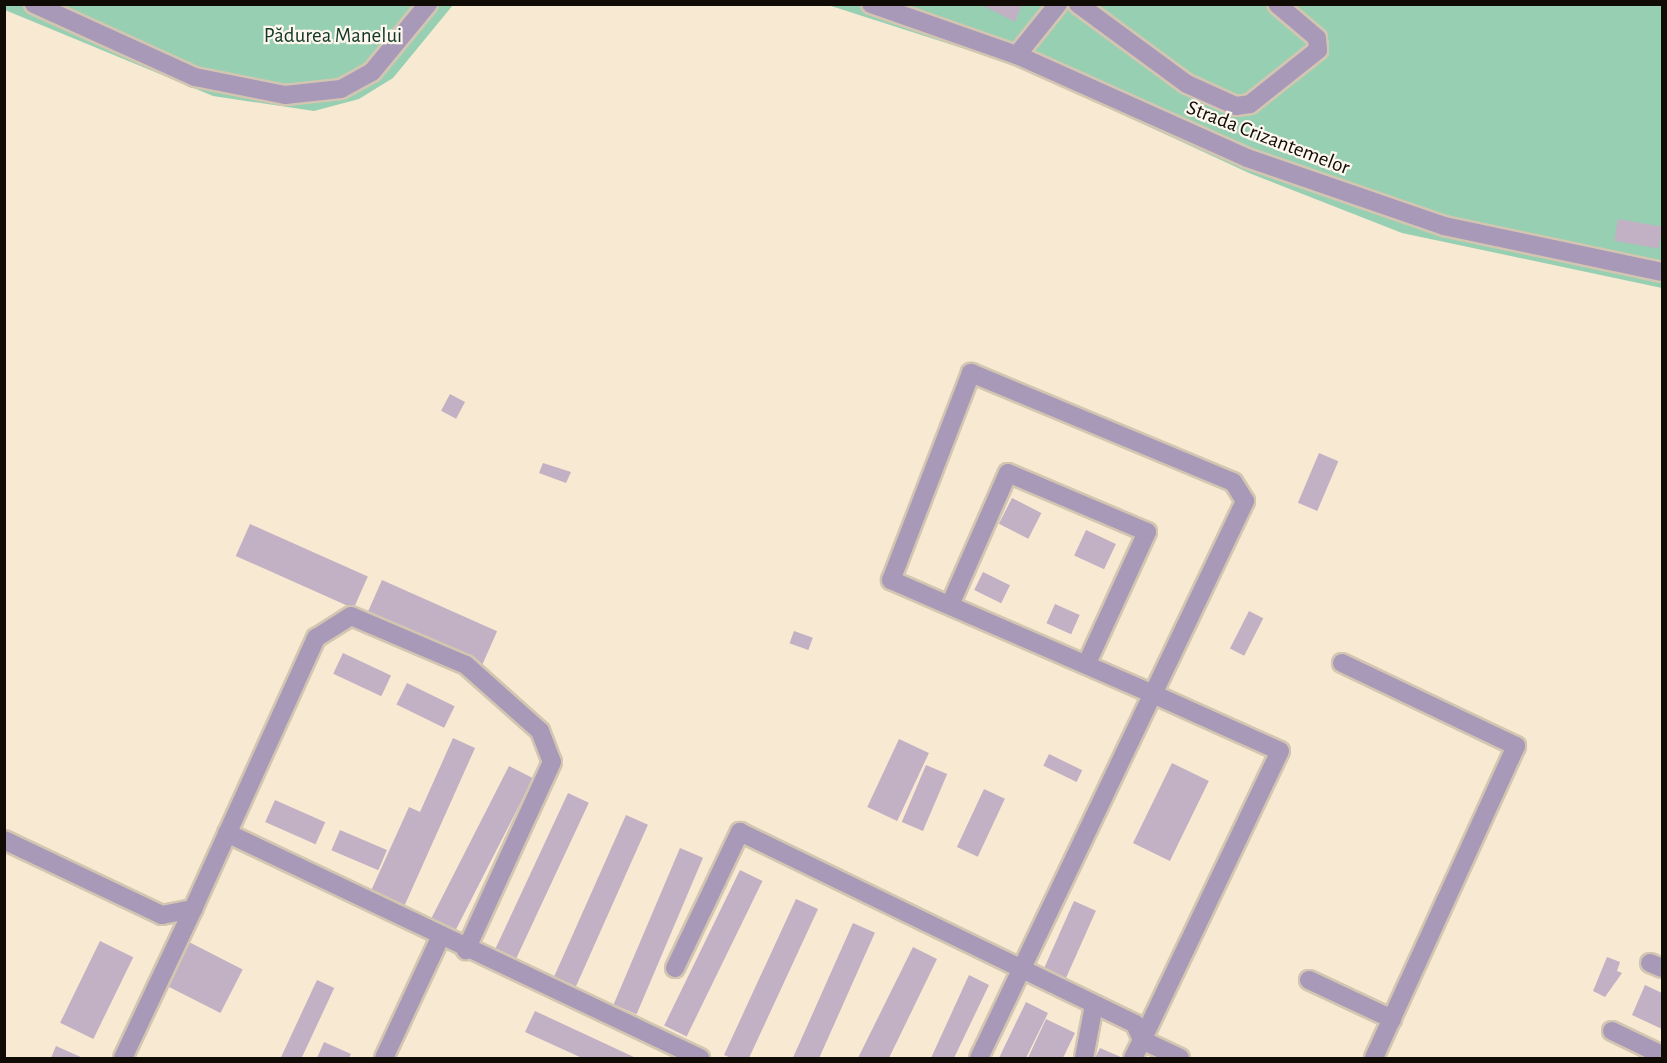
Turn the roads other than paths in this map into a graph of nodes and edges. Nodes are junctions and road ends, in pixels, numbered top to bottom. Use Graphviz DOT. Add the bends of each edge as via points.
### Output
graph roads {
  1 [pos="34,4"];
  2 [pos="428,4"];
  3 [pos="871,4"];
  4 [pos="1059,4"];
  5 [pos="1078,4"];
  6 [pos="1277,4"];
  7 [pos="1017,55"];
  8 [pos="1662,272"];
  9 [pos="950,606"];
  10 [pos="1342,663"];
  11 [pos="1086,665"];
  12 [pos="1153,694"];
  13 [pos="227,833"];
  14 [pos="4,840"];
  15 [pos="193,909"];
  16 [pos="440,938"];
  17 [pos="466,950"];
  18 [pos="675,968"];
  19 [pos="1020,972"];
  20 [pos="1309,980"];
  21 [pos="1094,1005"];
  22 [pos="1392,1019"];
  23 [pos="1612,1031"];
  24 [pos="1142,1040"];
  25 [pos="1662,1055"];
  26 [pos="123,1059"];
  27 [pos="384,1059"];
  28 [pos="699,1059"];
  29 [pos="979,1059"];
  30 [pos="1084,1059"];
  31 [pos="1134,1059"];
  32 [pos="1180,1059"];
  33 [pos="1374,1059"];
  1 -- 2 [label="street" via="195,77 285,95 341,89 372,72"];
  3 -- 7 [label="street, Strada Crizantemelor"];
  4 -- 7 [label="street"];
  5 -- 6 [label="street" via="1187,84 1236,106 1250,104 1318,50 1317,38"];
  7 -- 8 [label="street, Strada Crizantemelor" via="1247,158 1444,226"];
  9 -- 11 [label="street"];
  9 -- 11 [label="street" via="1008,473 1147,532"];
  9 -- 12 [label="street" via="891,580 971,373 1233,482 1245,501"];
  10 -- 22 [label="street" via="1516,746"];
  11 -- 12 [label="street"];
  12 -- 19 [label="street"];
  12 -- 24 [label="street" via="1280,752"];
  13 -- 15 [label="street"];
  13 -- 16 [label="street"];
  13 -- 17 [label="street" via="316,638 351,616 466,665 540,731 552,762"];
  14 -- 15 [label="street" via="162,915"];
  15 -- 26 [label="street"];
  16 -- 17 [label="street"];
  16 -- 27 [label="street"];
  17 -- 28 [label="street"];
  18 -- 19 [label="street" via="740,832"];
  19 -- 21 [label="street"];
  19 -- 29 [label="street"];
  20 -- 22 [label="street"];
  21 -- 24 [label="street" via="1135,1024"];
  21 -- 30 [label="street"];
  22 -- 33 [label="street"];
  23 -- 25 [label="street"];
  24 -- 31 [label="street"];
  24 -- 32 [label="street"];
}
